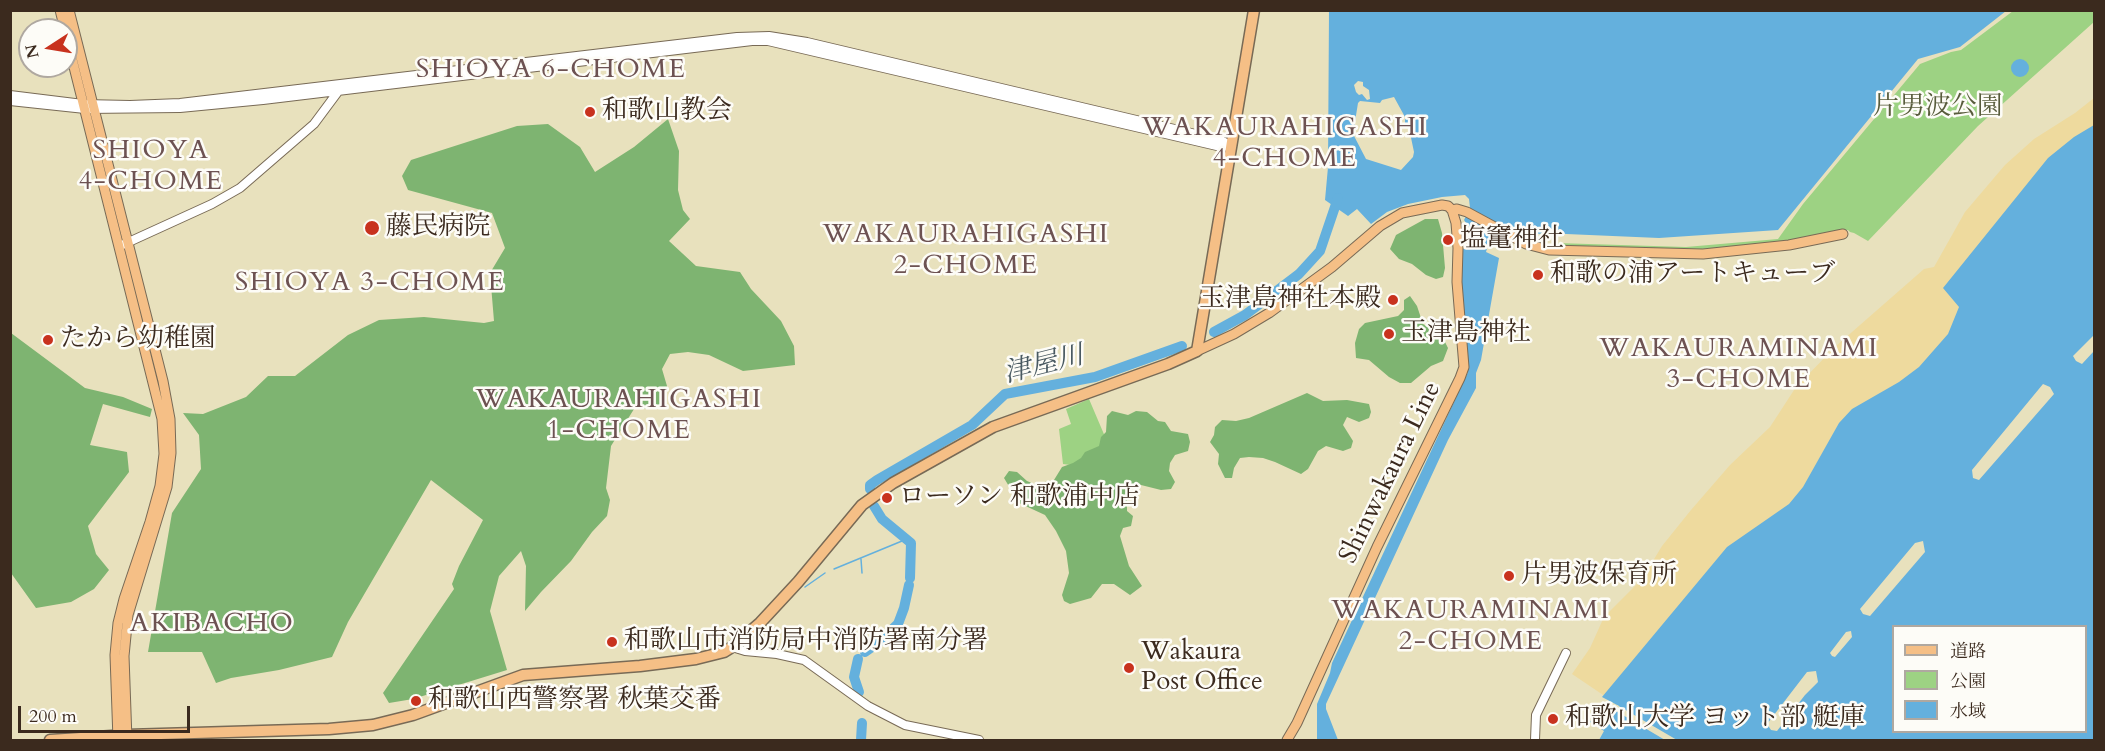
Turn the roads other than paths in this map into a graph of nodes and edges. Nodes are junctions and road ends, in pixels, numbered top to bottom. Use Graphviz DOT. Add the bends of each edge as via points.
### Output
graph roads {
  1 [pos="69,10"];
  2 [pos="1254,10"];
  3 [pos="78,72"];
  4 [pos="345,84"];
  5 [pos="339,91"];
  6 [pos="10,95"];
  7 [pos="10,101"];
  8 [pos="89,106"];
  9 [pos="1231,146"];
  10 [pos="1452,210"];
  11 [pos="1843,234"];
  12 [pos="124,245"];
  13 [pos="1197,351"];
  14 [pos="732,647"];
  15 [pos="1566,653"];
  16 [pos="122,738"];
  17 [pos="50,741"];
  18 [pos="980,741"];
  19 [pos="1287,741"];
  20 [pos="1534,741"];
  1 -- 8 [label="main road"];
  2 -- 9 [label="highway"];
  3 -- 8 [label="main road"];
  4 -- 5 [label="street"];
  4 -- 8 [label="street" via="180,103"];
  4 -- 9 [label="street" via="769,36 1201,135"];
  5 -- 8 [label="street" via="180,108"];
  5 -- 9 [label="street" via="768,41 1221,147"];
  5 -- 12 [label="street" via="314,124 240,188"];
  6 -- 8 [label="street"];
  7 -- 8 [label="street"];
  8 -- 12 [label="main road"];
  9 -- 13 [label="highway"];
  10 -- 11 [label="main road" via="1467,212 1526,244 1549,250 1684,254 1789,245"];
  10 -- 13 [label="main road" via="1442,205 1402,213 1269,313"];
  10 -- 19 [label="main road, Shinwakaura Line" via="1458,248 1464,367"];
  12 -- 16 [label="main road" via="163,381 171,440 166,494 128,615"];
  13 -- 14 [label="highway" via="993,427 892,483 862,505 798,582"];
  14 -- 16 [label="highway" via="696,659 523,675 413,715 373,725"];
  14 -- 18 [label="street" via="804,660 868,706 905,725"];
  15 -- 20 [label="street" via="1536,714"];
  16 -- 17 [label="highway"];
}
